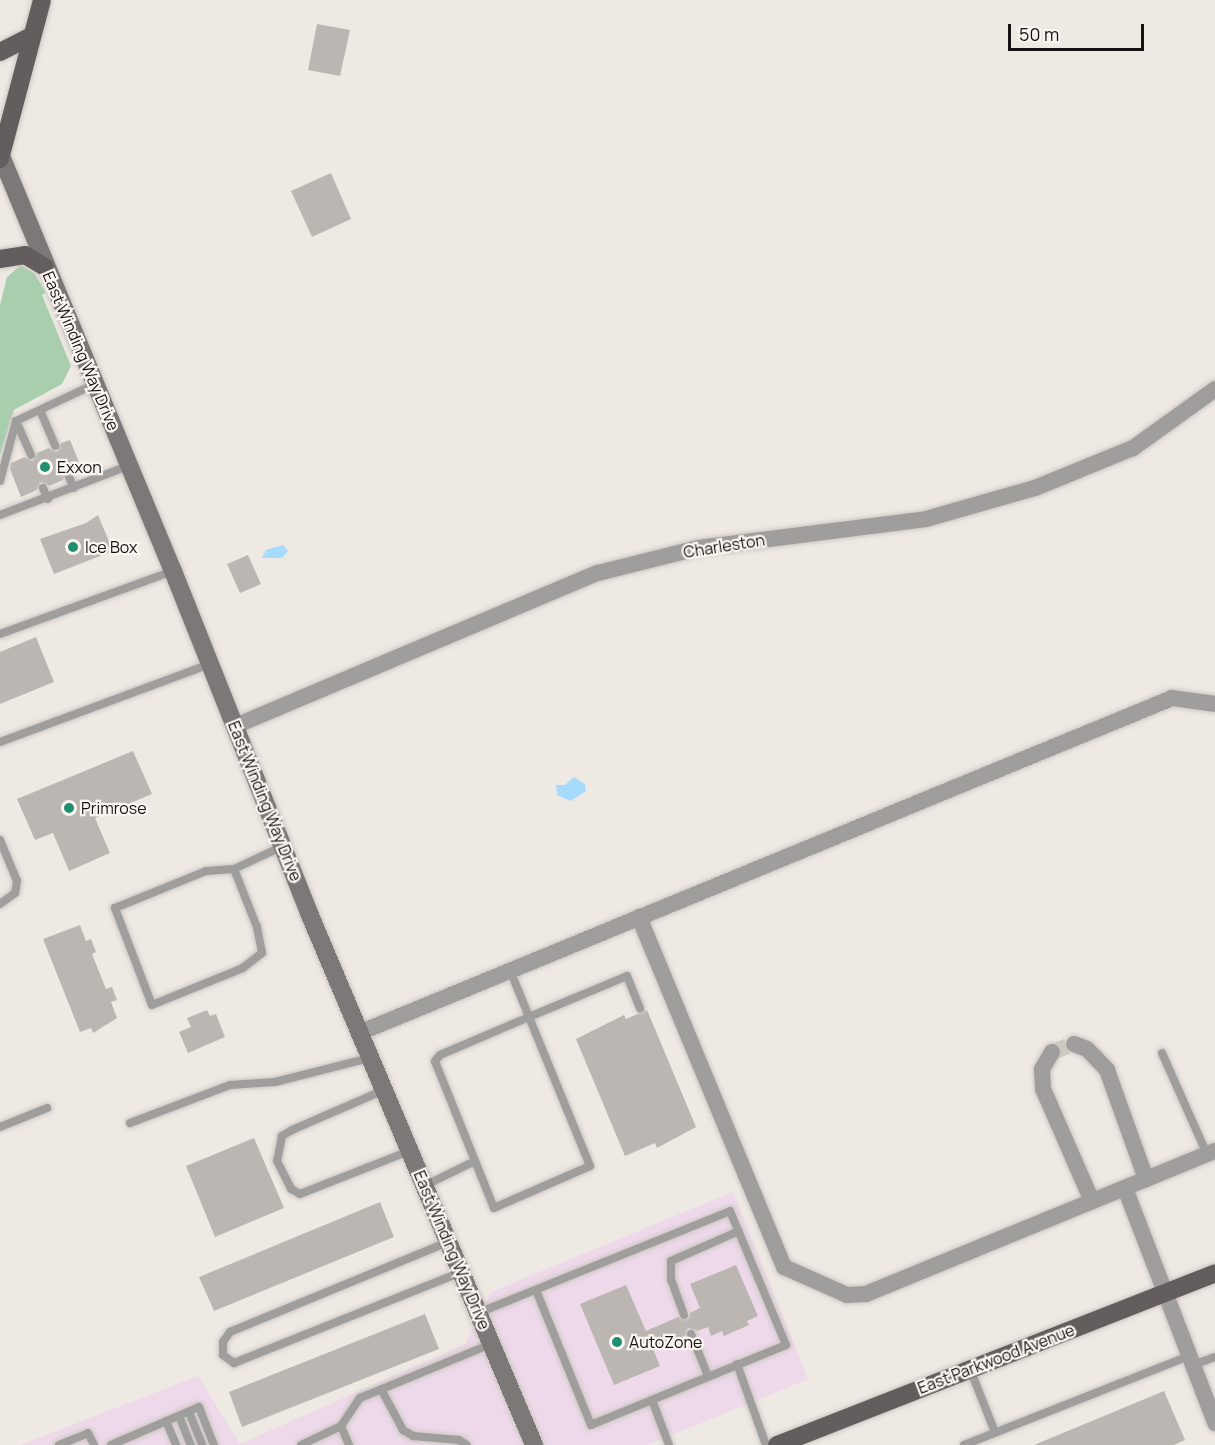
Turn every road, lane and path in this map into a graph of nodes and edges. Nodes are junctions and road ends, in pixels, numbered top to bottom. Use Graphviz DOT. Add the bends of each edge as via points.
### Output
graph roads {
  1 [pos="42,0"];
  2 [pos="32,36"];
  3 [pos="0,51"];
  4 [pos="0,156"];
  5 [pos="0,259"];
  6 [pos="45,267"];
  7 [pos="96,383"];
  8 [pos="1215,389"];
  9 [pos="40,410"];
  10 [pos="16,421"];
  11 [pos="55,446"];
  12 [pos="31,455"];
  13 [pos="130,465"];
  14 [pos="69,477"];
  15 [pos="0,481"];
  16 [pos="43,488"];
  17 [pos="74,488"];
  18 [pos="48,499"];
  19 [pos="0,515"];
  20 [pos="173,571"];
  21 [pos="0,634"];
  22 [pos="210,664"];
  23 [pos="1215,704"];
  24 [pos="235,726"];
  25 [pos="0,742"];
  26 [pos="0,840"];
  27 [pos="283,846"];
  28 [pos="234,869"];
  29 [pos="0,904"];
  30 [pos="639,917"];
  31 [pos="510,970"];
  32 [pos="640,1008"];
  33 [pos="529,1017"];
  34 [pos="360,1033"];
  35 [pos="1074,1044"];
  36 [pos="1052,1052"];
  37 [pos="1162,1053"];
  38 [pos="370,1058"];
  39 [pos="384,1090"];
  40 [pos="47,1108"];
  41 [pos="130,1123"];
  42 [pos="0,1127"];
  43 [pos="410,1151"];
  44 [pos="1211,1152"];
  45 [pos="475,1161"];
  46 [pos="1146,1179"];
  47 [pos="424,1186"];
  48 [pos="1125,1188"];
  49 [pos="1092,1201"];
  50 [pos="739,1231"];
  51 [pos="448,1242"];
  52 [pos="461,1272"];
  53 [pos="1215,1273"];
  54 [pos="536,1290"];
  55 [pos="1166,1293"];
  56 [pos="478,1313"];
  57 [pos="684,1315"];
  58 [pos="691,1334"];
  59 [pos="491,1343"];
  60 [pos="1215,1357"];
  61 [pos="1191,1361"];
  62 [pos="737,1364"];
  63 [pos="969,1369"];
  64 [pos="708,1376"];
  65 [pos="381,1389"];
  66 [pos="652,1400"];
  67 [pos="189,1412"];
  68 [pos="179,1416"];
  69 [pos="166,1421"];
  70 [pos="1215,1423"];
  71 [pos="341,1426"];
  72 [pos="995,1432"];
  73 [pos="59,1445"];
  74 [pos="94,1445"];
  75 [pos="111,1445"];
  76 [pos="176,1445"];
  77 [pos="191,1445"];
  78 [pos="202,1445"];
  79 [pos="214,1445"];
  80 [pos="301,1445"];
  81 [pos="350,1445"];
  82 [pos="467,1445"];
  83 [pos="534,1445"];
  84 [pos="669,1445"];
  85 [pos="766,1445"];
  86 [pos="777,1445"];
  87 [pos="964,1445"];
  1 -- 2 [label="main road"];
  2 -- 3 [label="main road"];
  2 -- 4 [label="main road"];
  4 -- 6 [label="street, East Winding Way Drive"];
  5 -- 6 [label="main road" via="25,255"];
  6 -- 7 [label="street, East Winding Way Drive"];
  7 -- 9 [label="lane"];
  7 -- 13 [label="street, East Winding Way Drive"];
  8 -- 24 [label="street, Charleston" via="1133,448 1035,488 926,519 699,548 598,573"];
  9 -- 10 [label="lane"];
  9 -- 11 [label="lane"];
  10 -- 12 [label="lane"];
  10 -- 15 [label="lane"];
  13 -- 17 [label="lane"];
  13 -- 20 [label="street, East Winding Way Drive"];
  14 -- 17 [label="lane"];
  16 -- 18 [label="lane"];
  17 -- 18 [label="lane"];
  18 -- 19 [label="lane"];
  20 -- 21 [label="lane"];
  20 -- 22 [label="street, East Winding Way Drive"];
  22 -- 24 [label="street, East Winding Way Drive"];
  22 -- 25 [label="lane"];
  23 -- 30 [label="street" via="1172,698"];
  24 -- 27 [label="street, East Winding Way Drive"];
  26 -- 29 [label="lane" via="17,881 15,893"];
  27 -- 28 [label="lane"];
  27 -- 34 [label="street, East Winding Way Drive"];
  28 -- 28 [label="lane" via="206,871 115,908 152,1005 243,968 262,953 257,927"];
  30 -- 31 [label="street"];
  30 -- 49 [label="street" via="784,1267 847,1295 866,1294"];
  31 -- 33 [label="lane"];
  31 -- 34 [label="street"];
  32 -- 33 [label="lane" via="627,976"];
  33 -- 45 [label="lane" via="440,1055 435,1061"];
  33 -- 45 [label="lane" via="590,1166 494,1208"];
  34 -- 38 [label="street, East Winding Way Drive"];
  35 -- 46 [label="street" via="1087,1049 1107,1070"];
  36 -- 49 [label="street" via="1042,1070 1042,1089"];
  37 -- 44 [label="lane"];
  38 -- 39 [label="street, East Winding Way Drive"];
  38 -- 41 [label="lane" via="275,1082 230,1085"];
  39 -- 43 [label="street, East Winding Way Drive"];
  39 -- 43 [label="lane" via="282,1136 277,1161 291,1189 300,1194"];
  40 -- 42 [label="lane"];
  43 -- 47 [label="street, East Winding Way Drive"];
  44 -- 46 [label="street"];
  45 -- 47 [label="lane"];
  46 -- 48 [label="street"];
  47 -- 51 [label="street, East Winding Way Drive"];
  48 -- 49 [label="street"];
  48 -- 55 [label="street"];
  50 -- 54 [label="lane" via="729,1211"];
  50 -- 57 [label="lane" via="671,1261 671,1280"];
  50 -- 62 [label="lane" via="786,1345"];
  51 -- 52 [label="street, East Winding Way Drive"];
  51 -- 52 [label="lane" via="230,1332 223,1342 223,1355 234,1364"];
  52 -- 56 [label="street, East Winding Way Drive"];
  53 -- 55 [label="main road, East Parkwood Avenue"];
  54 -- 56 [label="lane"];
  54 -- 66 [label="lane" via="591,1425"];
  55 -- 61 [label="street"];
  55 -- 63 [label="main road, East Parkwood Avenue"];
  56 -- 59 [label="street, East Winding Way Drive"];
  58 -- 64 [label="lane"];
  59 -- 65 [label="lane"];
  59 -- 83 [label="street, East Winding Way Drive"];
  60 -- 61 [label="lane"];
  61 -- 70 [label="street"];
  61 -- 72 [label="lane"];
  62 -- 64 [label="lane"];
  62 -- 85 [label="lane"];
  63 -- 72 [label="lane"];
  63 -- 86 [label="main road, East Parkwood Avenue"];
  64 -- 66 [label="lane"];
  65 -- 71 [label="lane" via="360,1398"];
  65 -- 82 [label="lane" via="403,1430 413,1436 459,1440"];
  66 -- 84 [label="lane"];
  67 -- 68 [label="lane"];
  67 -- 78 [label="lane"];
  67 -- 79 [label="lane" via="199,1407"];
  68 -- 69 [label="lane"];
  68 -- 77 [label="lane"];
  69 -- 75 [label="lane"];
  69 -- 76 [label="lane"];
  71 -- 80 [label="lane"];
  71 -- 81 [label="lane"];
  72 -- 87 [label="lane"];
  73 -- 74 [label="lane" via="88,1433"];
}
